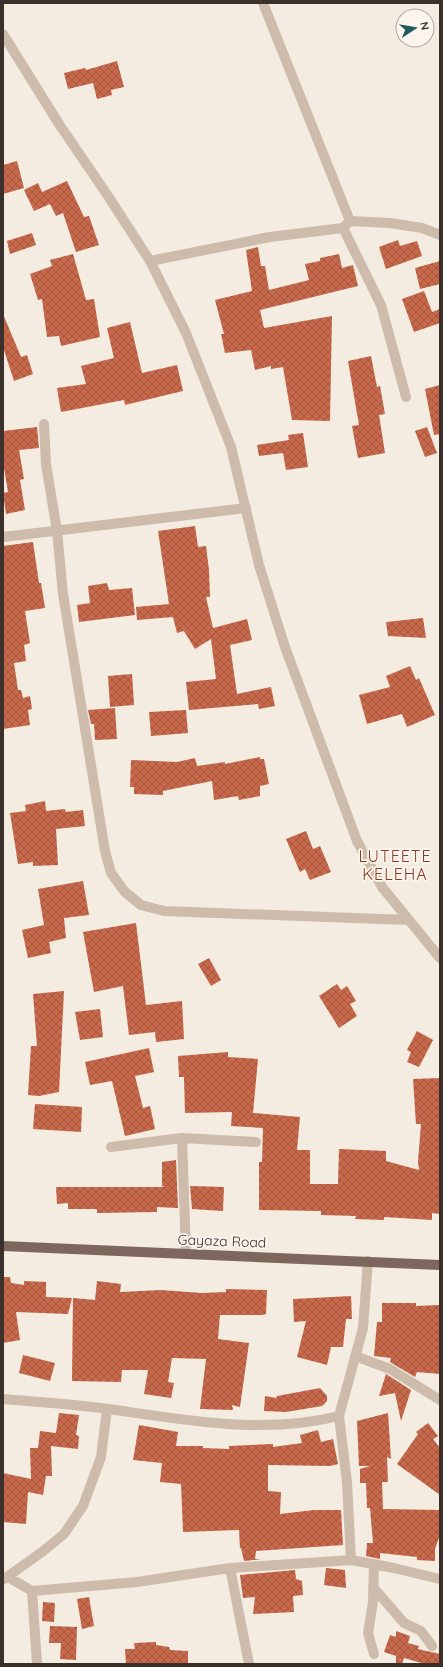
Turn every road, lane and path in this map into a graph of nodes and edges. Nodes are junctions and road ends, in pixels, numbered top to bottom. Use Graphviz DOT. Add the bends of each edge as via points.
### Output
graph roads {
  1 [pos="263,3"];
  2 [pos="3,34"];
  3 [pos="346,225"];
  4 [pos="440,235"];
  5 [pos="150,261"];
  6 [pos="406,397"];
  7 [pos="44,424"];
  8 [pos="246,508"];
  9 [pos="57,531"];
  10 [pos="3,536"];
  11 [pos="408,920"];
  12 [pos="440,958"];
  13 [pos="182,1138"];
  14 [pos="256,1142"];
  15 [pos="111,1147"];
  16 [pos="3,1246"];
  17 [pos="186,1254"];
  18 [pos="368,1261"];
  19 [pos="440,1265"];
  20 [pos="356,1356"];
  21 [pos="3,1399"];
  22 [pos="440,1400"];
  23 [pos="106,1409"];
  24 [pos="339,1416"];
  25 [pos="351,1560"];
  26 [pos="374,1564"];
  27 [pos="230,1568"];
  28 [pos="6,1578"];
  29 [pos="440,1579"];
  30 [pos="373,1587"];
  31 [pos="32,1591"];
  32 [pos="432,1646"];
  33 [pos="374,1654"];
  34 [pos="38,1664"];
  35 [pos="249,1664"];
  1 -- 3 [label="street"];
  2 -- 5 [label="street"];
  3 -- 4 [label="street" via="390,223 422,228"];
  3 -- 5 [label="street"];
  3 -- 6 [label="street" via="381,305"];
  5 -- 8 [label="street" via="186,333 209,390 231,447"];
  7 -- 9 [label="street" via="46,464"];
  8 -- 9 [label="street"];
  8 -- 11 [label="street" via="259,564 285,648 357,841 382,887"];
  9 -- 10 [label="street"];
  9 -- 11 [label="street" via="63,594 105,852 111,873 125,892 141,905 164,911"];
  11 -- 12 [label="street"];
  13 -- 14 [label="street"];
  13 -- 15 [label="street"];
  13 -- 17 [label="street"];
  16 -- 17 [label="main road, Gayaza Road"];
  17 -- 18 [label="main road, Gayaza Road"];
  18 -- 19 [label="main road, Gayaza Road"];
  18 -- 20 [label="street" via="363,1328"];
  20 -- 22 [label="street" via="390,1369"];
  20 -- 24 [label="street"];
  21 -- 23 [label="street"];
  23 -- 24 [label="street" via="244,1426 316,1422"];
  23 -- 28 [label="street" via="101,1458 83,1506 64,1534"];
  24 -- 25 [label="street" via="347,1482"];
  25 -- 26 [label="street"];
  25 -- 27 [label="street"];
  26 -- 29 [label="street"];
  26 -- 30 [label="street"];
  27 -- 31 [label="street" via="137,1582"];
  27 -- 35 [label="street"];
  28 -- 31 [label="street"];
  30 -- 32 [label="street" via="404,1623 421,1631"];
  30 -- 33 [label="street" via="368,1633"];
  31 -- 34 [label="street"];
}
